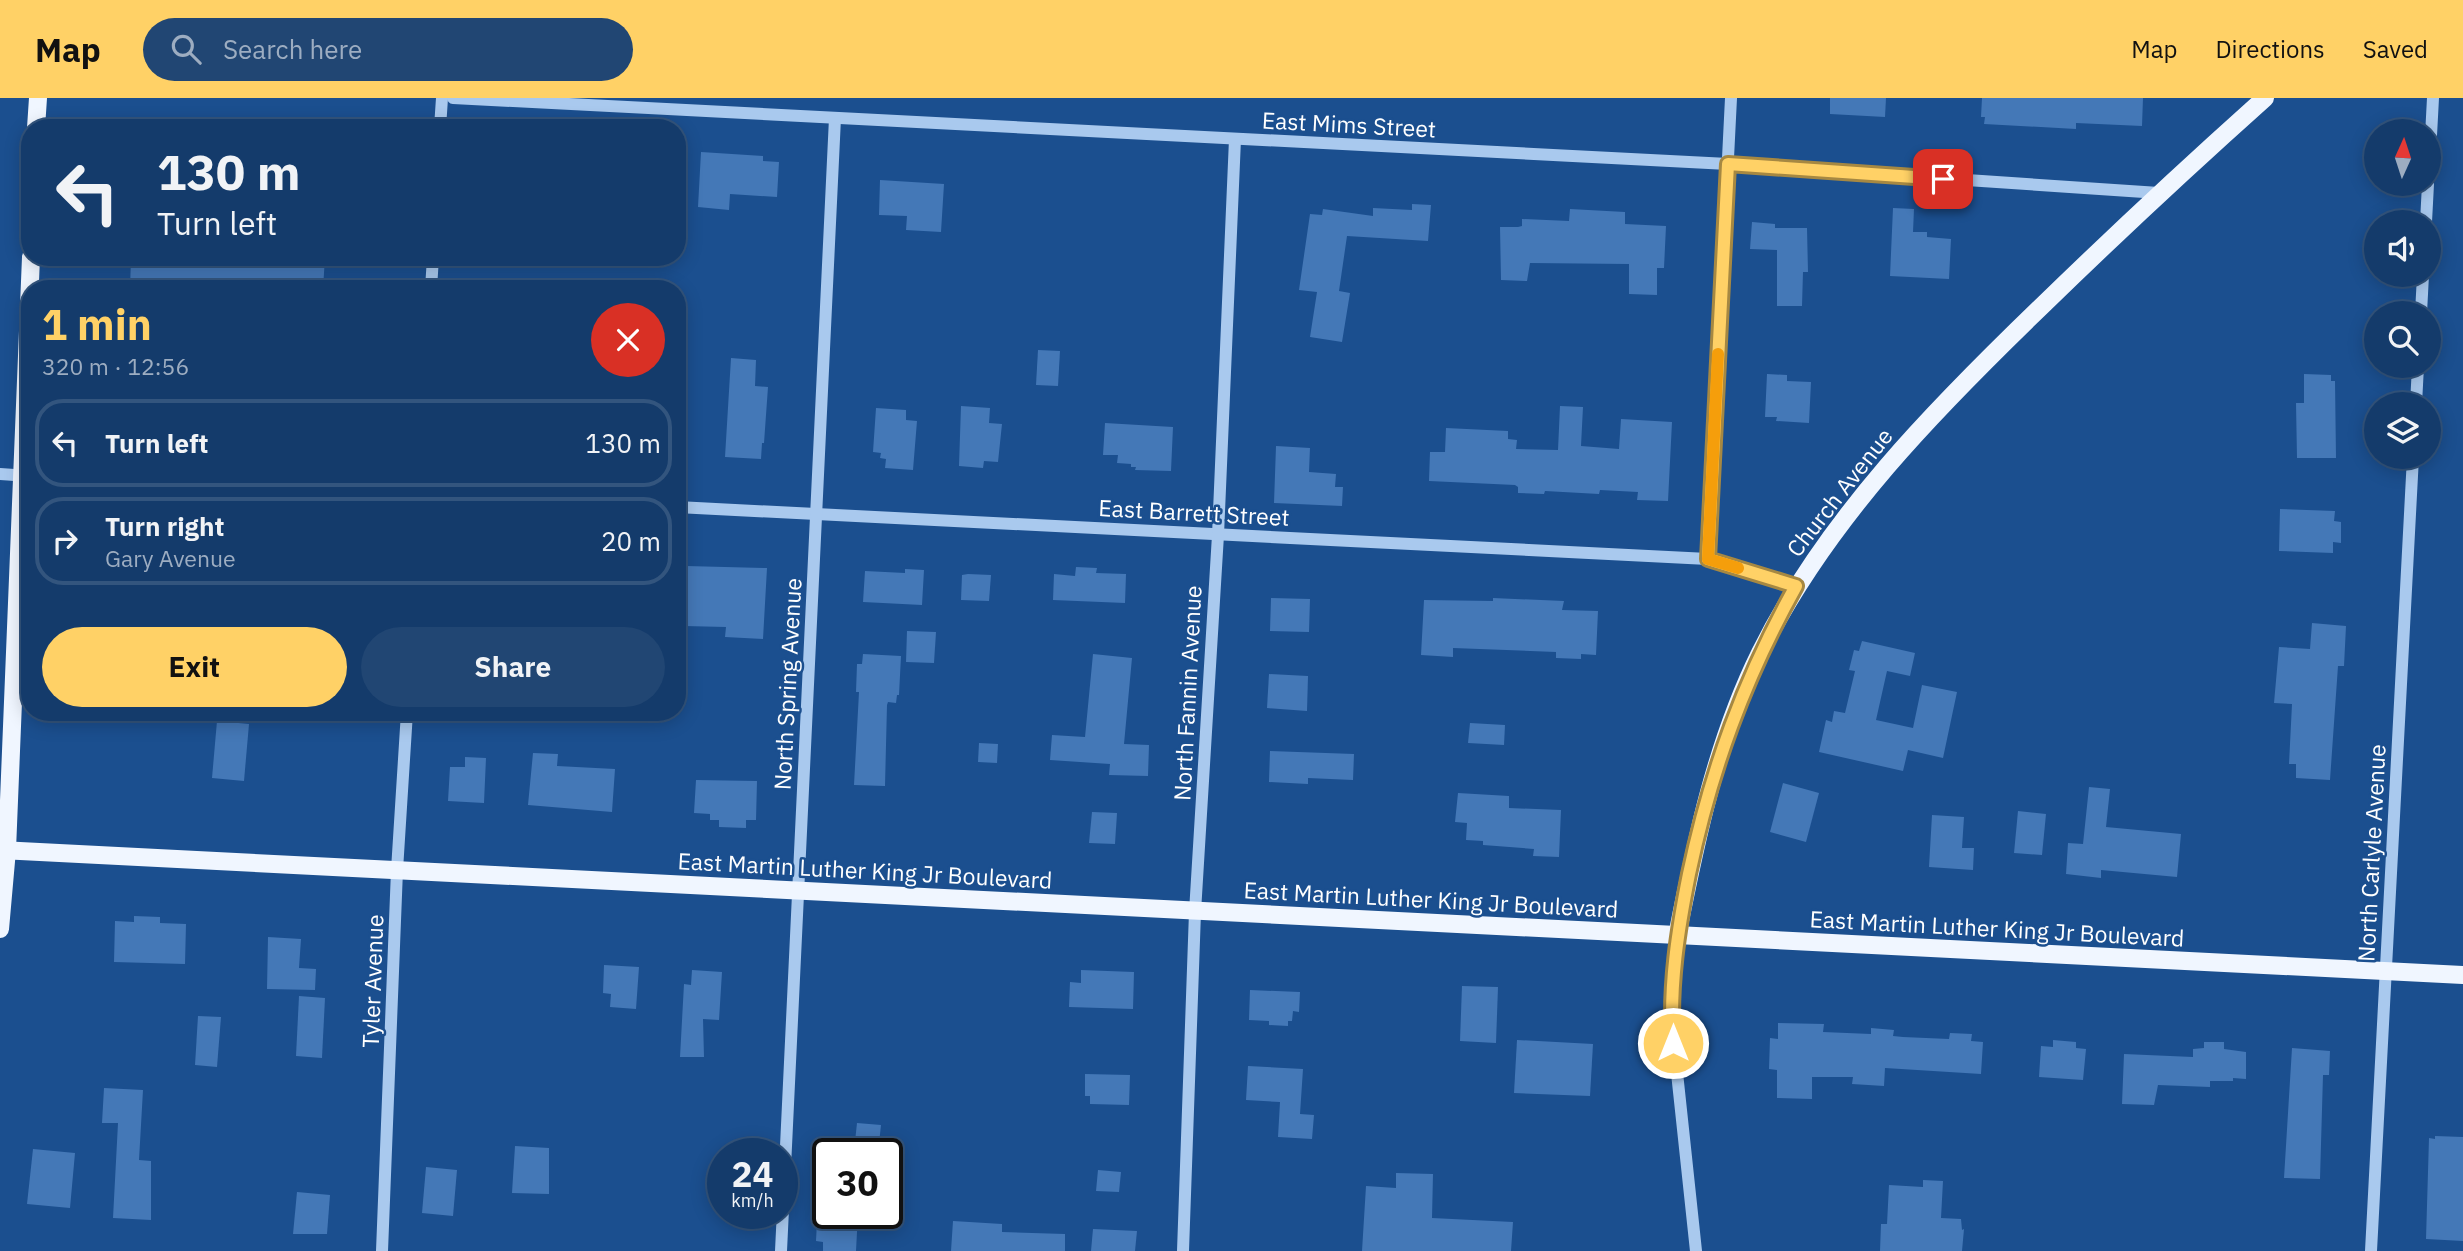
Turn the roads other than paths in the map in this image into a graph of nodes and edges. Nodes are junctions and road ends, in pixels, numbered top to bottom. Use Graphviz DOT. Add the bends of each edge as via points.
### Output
graph roads {
  1 [pos="38,98"];
  2 [pos="442,98"];
  3 [pos="453,98"];
  4 [pos="1731,98"];
  5 [pos="2265,98"];
  6 [pos="2433,98"];
  7 [pos="835,118"];
  8 [pos="37,119"];
  9 [pos="441,119"];
  10 [pos="2432,119"];
  11 [pos="1235,139"];
  12 [pos="1728,164"];
  13 [pos="2159,193"];
  14 [pos="2412,469"];
  15 [pos="0,474"];
  16 [pos="21,475"];
  17 [pos="686,508"];
  18 [pos="815,514"];
  19 [pos="21,522"];
  20 [pos="1218,535"];
  21 [pos="1708,559"];
  22 [pos="1796,586"];
  23 [pos="7,655"];
  24 [pos="406,721"];
  25 [pos="4,850"];
  26 [pos="397,870"];
  27 [pos="799,890"];
  28 [pos="1195,912"];
  29 [pos="0,929"];
  30 [pos="1677,936"];
  31 [pos="2385,971"];
  32 [pos="2463,975"];
  33 [pos="382,1251"];
  34 [pos="781,1251"];
  35 [pos="1183,1251"];
  36 [pos="1696,1251"];
  37 [pos="2371,1251"];
  1 -- 8 [label="main road"];
  2 -- 9 [label="street"];
  3 -- 7 [label="street, East Mims Street"];
  4 -- 12 [label="street"];
  5 -- 13 [label="main road, Church Avenue"];
  6 -- 10 [label="street"];
  7 -- 11 [label="street, East Mims Street"];
  7 -- 18 [label="street, North Spring Avenue"];
  11 -- 12 [label="street, East Mims Street"];
  11 -- 20 [label="street, North Fannin Avenue"];
  12 -- 13 [label="street, East Mims Street"];
  12 -- 21 [label="street"];
  13 -- 22 [label="main road, Church Avenue" via="2000,345 1932,418 1856,505"];
  14 -- 31 [label="street, North Carlyle Avenue"];
  15 -- 16 [label="street"];
  17 -- 18 [label="street, East Barrett Street"];
  18 -- 20 [label="street, East Barrett Street"];
  18 -- 27 [label="street, North Spring Avenue"];
  19 -- 23 [label="main road"];
  20 -- 21 [label="street, East Barrett Street"];
  20 -- 28 [label="street, North Fannin Avenue"];
  21 -- 22 [label="street, East Barrett Street"];
  22 -- 30 [label="main road, Church Avenue" via="1758,656 1720,755"];
  23 -- 25 [label="main road"];
  24 -- 26 [label="street, Tyler Avenue"];
  25 -- 26 [label="main road, East Martin Luther King Jr Boulevard"];
  25 -- 29 [label="main road"];
  26 -- 27 [label="main road, East Martin Luther King Jr Boulevard"];
  26 -- 33 [label="street, Tyler Avenue"];
  27 -- 28 [label="main road, East Martin Luther King Jr Boulevard"];
  27 -- 34 [label="street, North Spring Avenue"];
  28 -- 30 [label="main road, East Martin Luther King Jr Boulevard"];
  28 -- 35 [label="street, North Fannin Avenue"];
  30 -- 31 [label="main road, East Martin Luther King Jr Boulevard"];
  30 -- 36 [label="street, Church Avenue" via="1672,1026"];
  31 -- 32 [label="main road, East Martin Luther King Jr Boulevard"];
  31 -- 37 [label="street, North Carlyle Avenue"];
}
